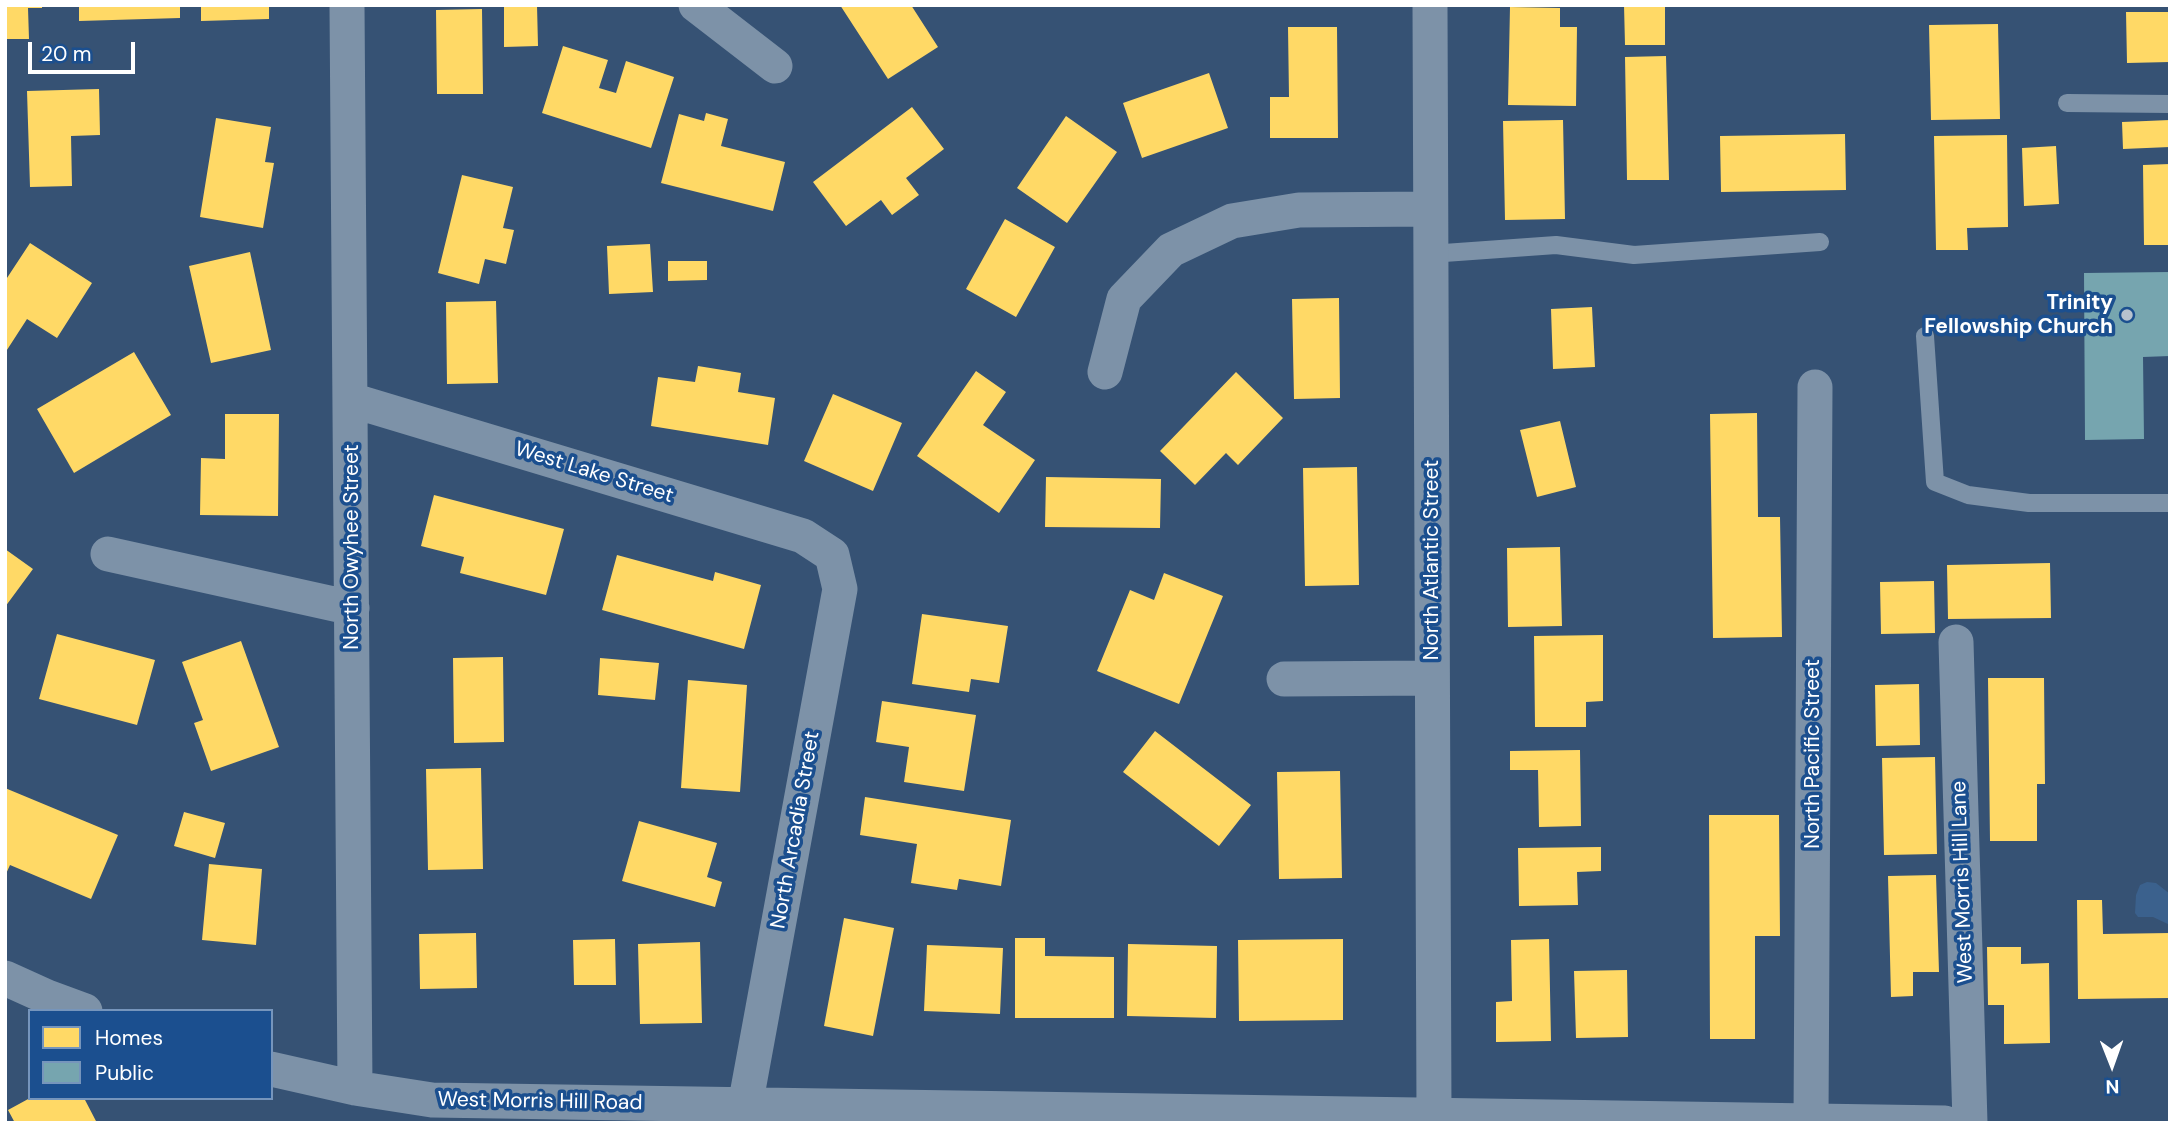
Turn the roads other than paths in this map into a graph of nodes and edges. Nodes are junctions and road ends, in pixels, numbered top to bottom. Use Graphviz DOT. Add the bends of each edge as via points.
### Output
graph roads {
  1 [pos="347,5"];
  2 [pos="696,5"];
  3 [pos="1430,5"];
  4 [pos="775,66"];
  5 [pos="2067,103"];
  6 [pos="2170,104"];
  7 [pos="1430,209"];
  8 [pos="1820,242"];
  9 [pos="1430,254"];
  10 [pos="1925,336"];
  11 [pos="1105,372"];
  12 [pos="1815,387"];
  13 [pos="351,400"];
  14 [pos="2170,503"];
  15 [pos="108,554"];
  16 [pos="832,555"];
  17 [pos="352,608"];
  18 [pos="1956,642"];
  19 [pos="1432,678"];
  20 [pos="1284,679"];
  21 [pos="5,978"];
  22 [pos="79,1009"];
  23 [pos="273,1069"];
  24 [pos="355,1088"];
  25 [pos="745,1106"];
  26 [pos="513,1112"];
  27 [pos="1434,1115"];
  28 [pos="1338,1118"];
  29 [pos="1811,1121"];
  30 [pos="1916,1123"];
  31 [pos="1945,1123"];
  32 [pos="1970,1123"];
  1 -- 13 [label="street, North Owyhee Street"];
  2 -- 4 [label="street"];
  3 -- 7 [label="street, North Atlantic Street"];
  5 -- 6 [label="lane"];
  7 -- 9 [label="street, North Atlantic Street"];
  7 -- 11 [label="street" via="1299,210 1232,222 1171,250 1124,299"];
  8 -- 9 [label="lane" via="1634,255 1556,245"];
  9 -- 19 [label="street, North Atlantic Street"];
  10 -- 14 [label="lane" via="1935,482 1968,495 2029,503"];
  12 -- 29 [label="street, North Pacific Street"];
  13 -- 16 [label="street, West Lake Street" via="803,536"];
  13 -- 17 [label="street, North Owyhee Street"];
  15 -- 17 [label="street"];
  16 -- 25 [label="street, North Arcadia Street" via="840,589"];
  17 -- 24 [label="street, North Owyhee Street"];
  18 -- 32 [label="street, West Morris Hill Lane"];
  19 -- 20 [label="street"];
  19 -- 27 [label="street, North Atlantic Street"];
  21 -- 22 [label="street"];
  23 -- 24 [label="street, West Morris Hill Road"];
  24 -- 26 [label="street, West Morris Hill Road"];
  25 -- 26 [label="street, West Morris Hill Road"];
  25 -- 28 [label="street, West Morris Hill Road"];
  27 -- 28 [label="street, West Morris Hill Road"];
  27 -- 29 [label="street, West Morris Hill Road"];
  29 -- 30 [label="street, West Morris Hill Road"];
  30 -- 31 [label="street, West Morris Hill Road"];
}
